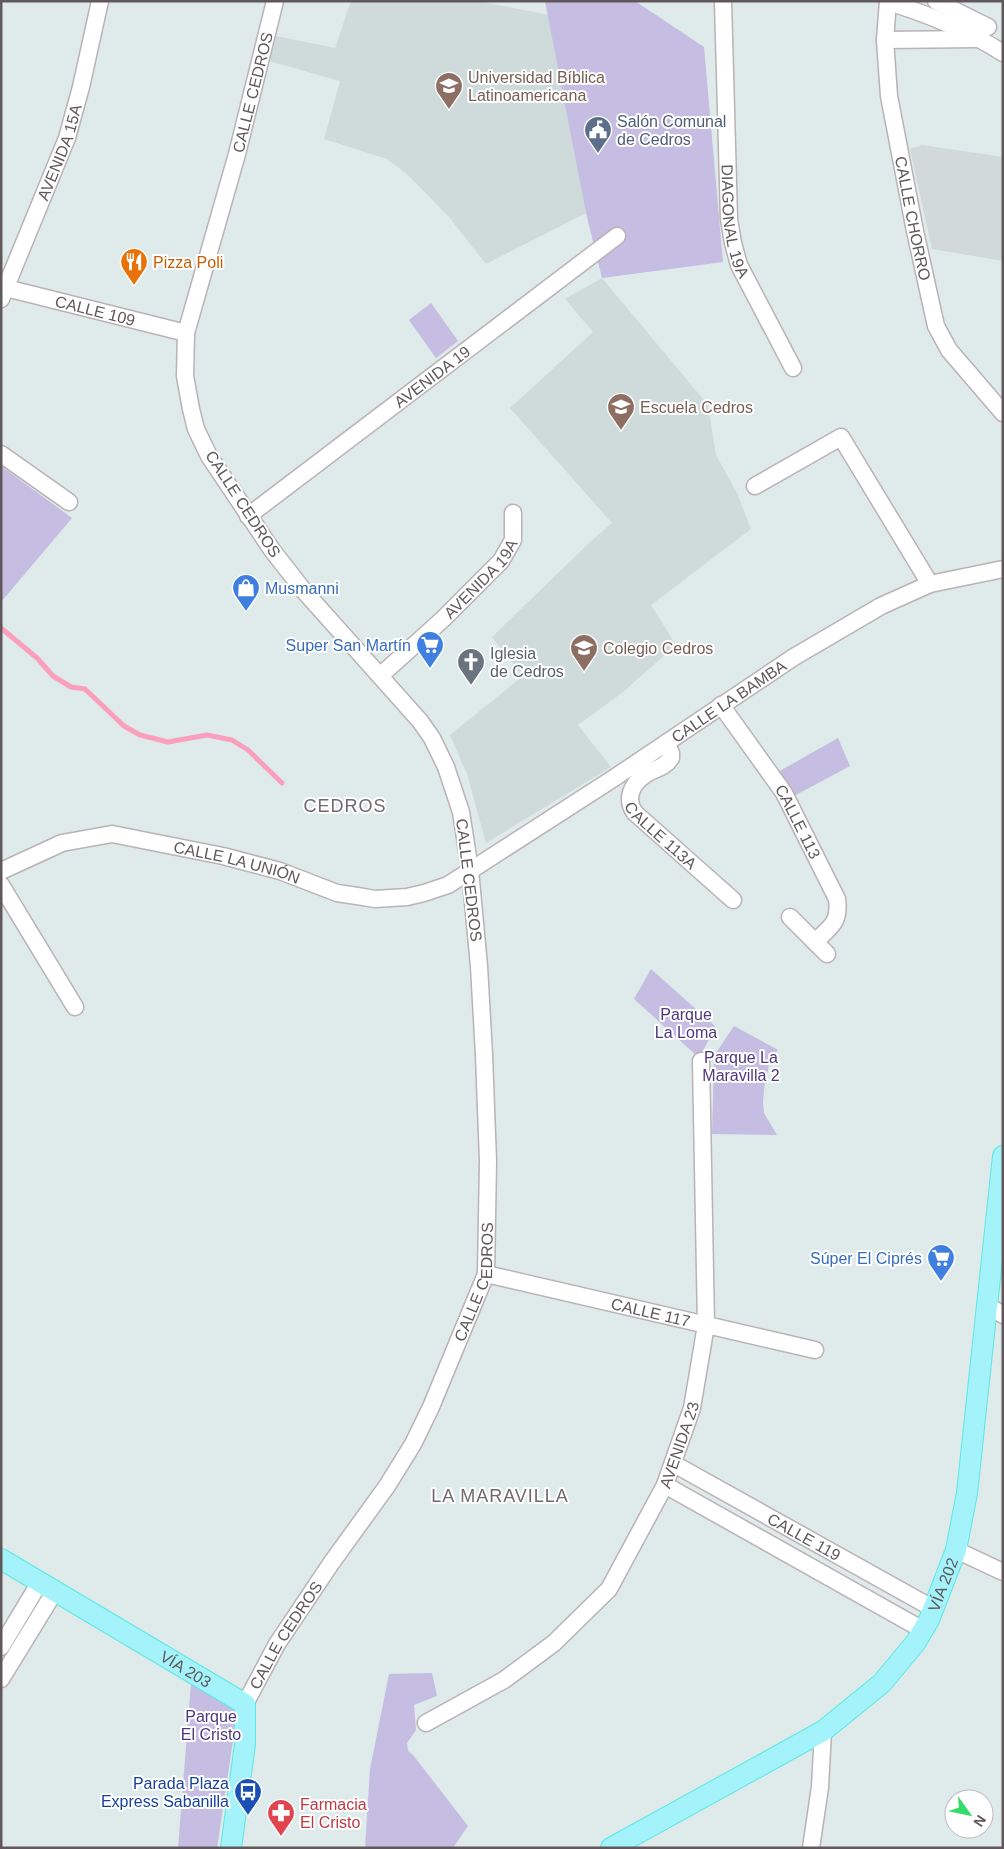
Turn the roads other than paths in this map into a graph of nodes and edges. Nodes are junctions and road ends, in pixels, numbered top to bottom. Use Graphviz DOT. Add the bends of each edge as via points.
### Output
graph roads {
  1 [pos="100,1"];
  2 [pos="276,1"];
  3 [pos="724,1"];
  4 [pos="936,1"];
  5 [pos="888,2"];
  6 [pos="984,33"];
  7 [pos="885,40"];
  8 [pos="1003,52"];
  9 [pos="617,236"];
  10 [pos="4,293"];
  11 [pos="186,333"];
  12 [pos="793,368"];
  13 [pos="1003,413"];
  14 [pos="1,454"];
  15 [pos="755,486"];
  16 [pos="69,502"];
  17 [pos="513,513"];
  18 [pos="248,516"];
  19 [pos="1003,569"];
  20 [pos="930,584"];
  21 [pos="381,675"];
  22 [pos="722,705"];
  23 [pos="666,743"];
  24 [pos="470,870"];
  25 [pos="1,871"];
  26 [pos="1,885"];
  27 [pos="733,900"];
  28 [pos="790,917"];
  29 [pos="815,942"];
  30 [pos="828,954"];
  31 [pos="75,1007"];
  32 [pos="701,1061"];
  33 [pos="1003,1156"];
  34 [pos="486,1274"];
  35 [pos="995,1310"];
  36 [pos="706,1325"];
  37 [pos="815,1350"];
  38 [pos="674,1464"];
  39 [pos="666,1485"];
  40 [pos="956,1550"];
  41 [pos="1,1559"];
  42 [pos="1003,1572"];
  43 [pos="47,1586"];
  44 [pos="934,1609"];
  45 [pos="923,1630"];
  46 [pos="1,1647"];
  47 [pos="1,1679"];
  48 [pos="246,1704"];
  49 [pos="426,1723"];
  50 [pos="823,1731"];
  51 [pos="231,1848"];
  52 [pos="611,1848"];
  53 [pos="811,1848"];
  1 -- 10 [label="street, AVENIDA 15A" via="67,138"];
  2 -- 11 [label="street, CALLE CEDROS"];
  3 -- 12 [label="street, DIAGONAL 19A" via="728,219 740,265"];
  4 -- 6 [label="street"];
  5 -- 6 [label="street"];
  5 -- 7 [label="street, CALLE CHORRO"];
  6 -- 7 [label="street"];
  6 -- 8 [label="street"];
  7 -- 13 [label="street, CALLE CHORRO" via="889,96 936,326 949,350"];
  9 -- 18 [label="street, AVENIDA 19"];
  10 -- 11 [label="street, CALLE 109"];
  11 -- 18 [label="street, CALLE CEDROS" via="185,376 196,429 209,456"];
  14 -- 16 [label="street"];
  15 -- 20 [label="street" via="841,437"];
  17 -- 21 [label="street, AVENIDA 19A" via="513,540 501,561"];
  18 -- 21 [label="street, CALLE CEDROS" via="304,591"];
  19 -- 20 [label="street, CALLE LA BAMBA"];
  20 -- 22 [label="street, CALLE LA BAMBA" via="881,606 794,657"];
  21 -- 24 [label="street, CALLE CEDROS" via="420,721 446,766 460,812"];
  22 -- 23 [label="street, CALLE LA BAMBA"];
  22 -- 29 [label="street, CALLE 113" via="784,793 837,898 835,923"];
  23 -- 24 [label="street, CALLE LA BAMBA"];
  23 -- 27 [label="street, CALLE 113A" via="671,758 662,768 645,774 634,786 629,800 631,807"];
  24 -- 25 [label="street, CALLE LA UNIÓN" via="448,885 424,893 375,899 337,893 280,871 224,856 112,834 62,843"];
  24 -- 34 [label="street, CALLE CEDROS" via="479,966 488,1171"];
  26 -- 31 [label="street"];
  28 -- 29 [label="street"];
  29 -- 30 [label="street"];
  32 -- 36 [label="street, AVENIDA 23"];
  33 -- 35 [label="main road, VÍA 202"];
  34 -- 36 [label="street, CALLE 117"];
  34 -- 48 [label="street, CALLE CEDROS" via="413,1444 277,1644"];
  35 -- 40 [label="main road, VÍA 202"];
  36 -- 37 [label="street, CALLE 117"];
  36 -- 38 [label="street, AVENIDA 23" via="692,1408"];
  38 -- 39 [label="street, AVENIDA 23"];
  38 -- 44 [label="street, CALLE 119"];
  39 -- 45 [label="street, CALLE 119"];
  39 -- 49 [label="street, AVENIDA 23" via="609,1589 554,1643 504,1680"];
  40 -- 42 [label="street"];
  40 -- 44 [label="main road, VÍA 202"];
  41 -- 43 [label="main road, VÍA 203"];
  43 -- 46 [label="street"];
  43 -- 47 [label="street"];
  43 -- 48 [label="main road, VÍA 203"];
  44 -- 45 [label="main road, VÍA 202"];
  45 -- 50 [label="main road, VÍA 202" via="882,1683"];
  48 -- 51 [label="main road" via="245,1744"];
  50 -- 52 [label="main road, VÍA 202"];
  50 -- 53 [label="street" via="820,1787"];
}
